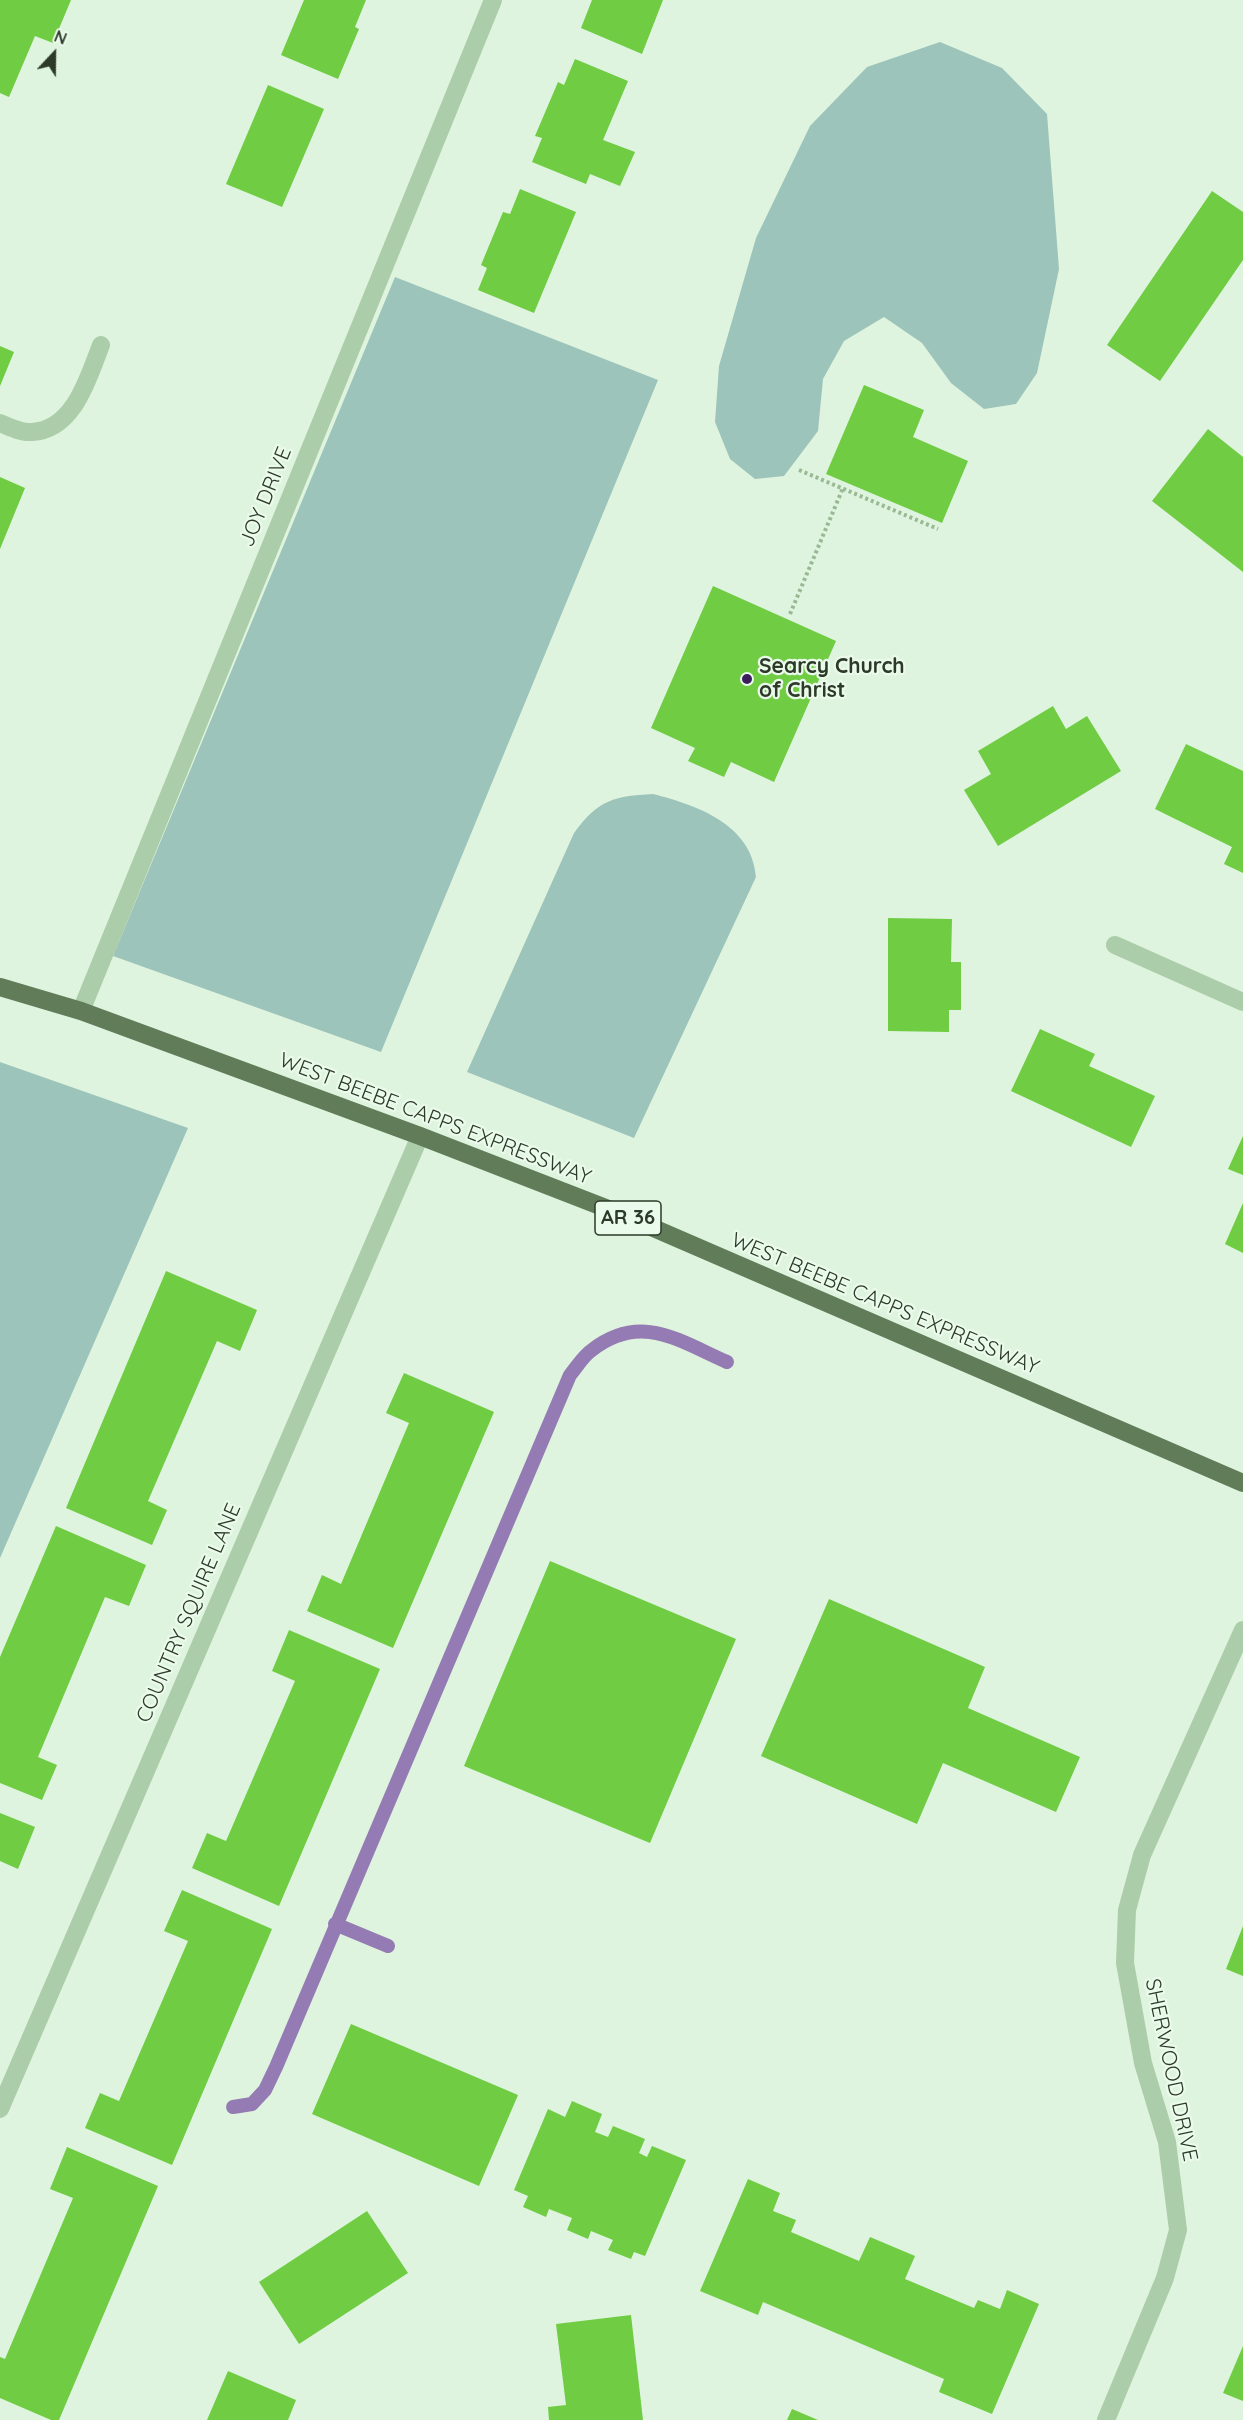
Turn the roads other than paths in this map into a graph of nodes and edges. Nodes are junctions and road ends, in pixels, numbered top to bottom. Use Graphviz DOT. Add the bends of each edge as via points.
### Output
graph roads {
  1 [pos="493,0"];
  2 [pos="101,345"];
  3 [pos="0,423"];
  4 [pos="1115,945"];
  5 [pos="0,987"];
  6 [pos="1243,1002"];
  7 [pos="81,1011"];
  8 [pos="420,1136"];
  9 [pos="1243,1483"];
  10 [pos="1243,1630"];
  11 [pos="0,2109"];
  12 [pos="1106,2420"];
  1 -- 7 [label="street, JOY DRIVE"];
  2 -- 3 [label="street" via="71,411 51,427 31,432"];
  4 -- 6 [label="street"];
  5 -- 7 [label="main road, WEST BEEBE CAPPS EXPRESSWAY / AR 36"];
  7 -- 8 [label="main road, WEST BEEBE CAPPS EXPRESSWAY / AR 36"];
  8 -- 9 [label="main road, WEST BEEBE CAPPS EXPRESSWAY / AR 36" via="631,1219"];
  8 -- 11 [label="street, COUNTRY SQUIRE LANE"];
  10 -- 12 [label="street, SHERWOOD DRIVE" via="1143,1856 1127,1910 1125,1963 1143,2063 1167,2142 1178,2230 1165,2278"];
}
